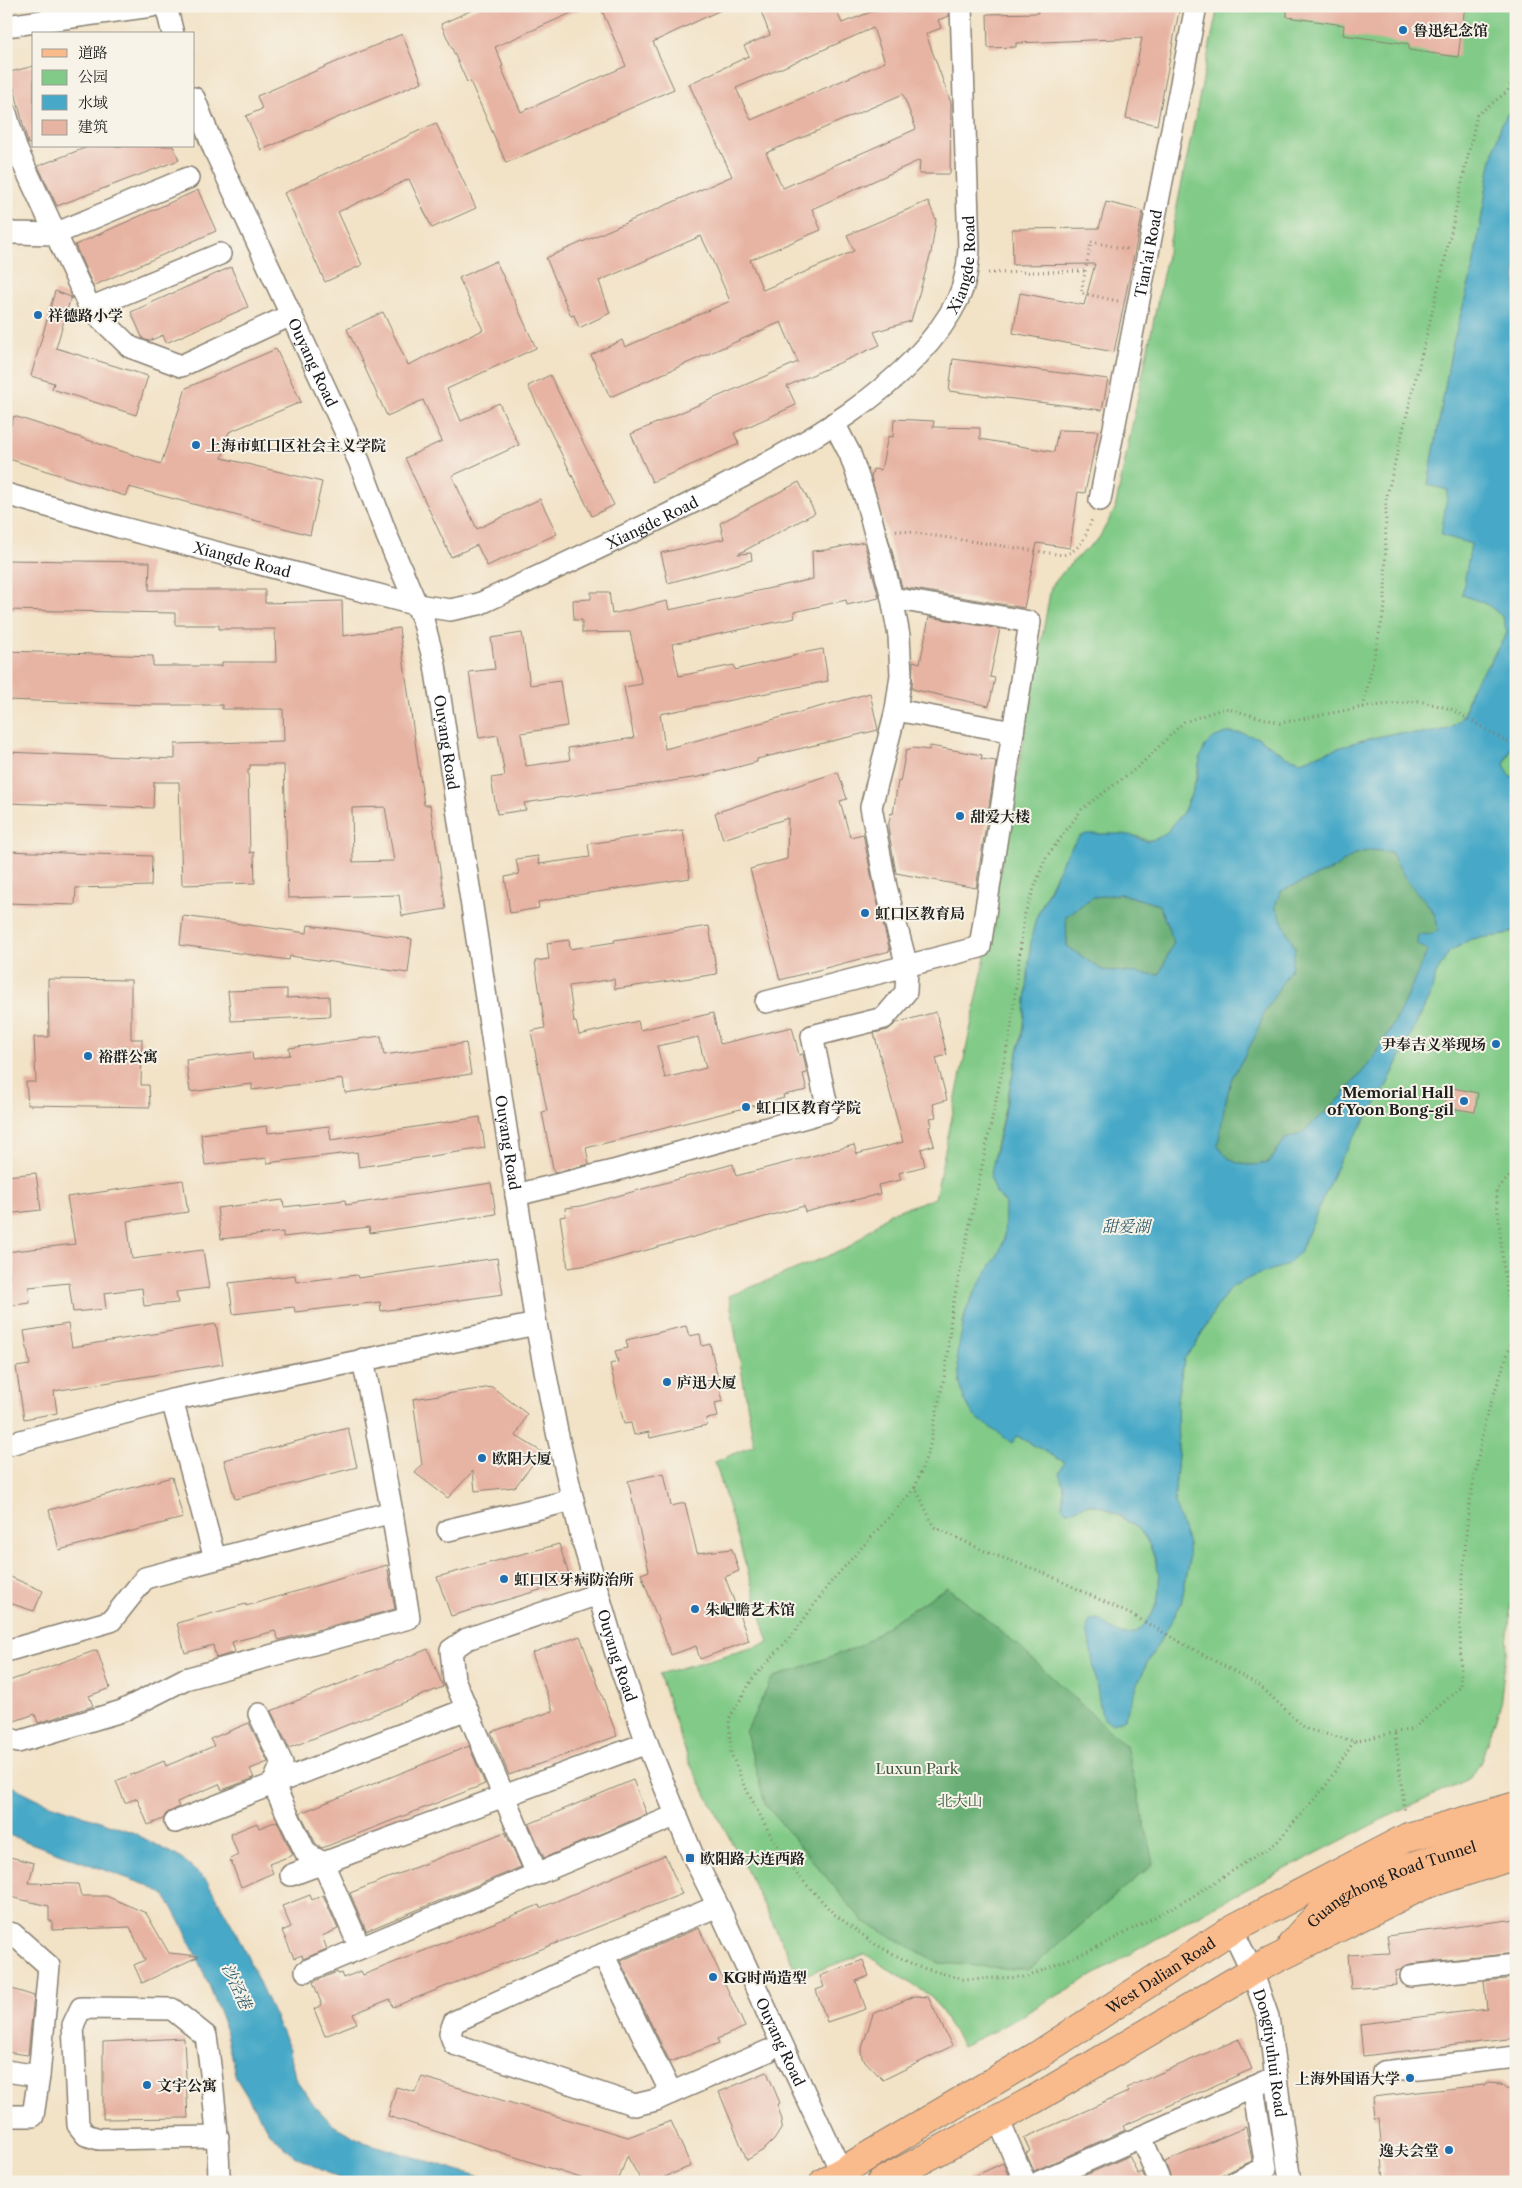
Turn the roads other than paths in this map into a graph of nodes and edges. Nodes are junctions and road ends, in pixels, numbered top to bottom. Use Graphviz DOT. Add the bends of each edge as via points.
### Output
graph roads {
  1 [pos="152,6"];
  2 [pos="166,6"];
  3 [pos="961,6"];
  4 [pos="1196,6"];
  5 [pos="6,26"];
  6 [pos="172,32"];
  7 [pos="195,101"];
  8 [pos="7,121"];
  9 [pos="25,145"];
  10 [pos="188,178"];
  11 [pos="6,231"];
  12 [pos="56,234"];
  13 [pos="220,254"];
  14 [pos="90,308"];
  15 [pos="291,315"];
  16 [pos="834,423"];
  17 [pos="6,494"];
  18 [pos="1100,500"];
  19 [pos="892,598"];
  20 [pos="417,605"];
  21 [pos="896,710"];
  22 [pos="1013,732"];
  23 [pos="907,966"];
  24 [pos="766,1002"];
  25 [pos="516,1195"];
  26 [pos="536,1324"];
  27 [pos="363,1359"];
  28 [pos="172,1400"];
  29 [pos="6,1445"];
  30 [pos="573,1500"];
  31 [pos="392,1512"];
  32 [pos="448,1530"];
  33 [pos="215,1559"];
  34 [pos="598,1594"];
  35 [pos="6,1651"];
  36 [pos="467,1709"];
  37 [pos="259,1714"];
  38 [pos="6,1737"];
  39 [pos="647,1744"];
  40 [pos="273,1784"];
  41 [pos="1512,1796"];
  42 [pos="504,1797"];
  43 [pos="677,1815"];
  44 [pos="175,1822"];
  45 [pos="1516,1833"];
  46 [pos="1516,1855"];
  47 [pos="323,1863"];
  48 [pos="537,1874"];
  49 [pos="291,1875"];
  50 [pos="718,1906"];
  51 [pos="1232,1929"];
  52 [pos="6,1933"];
  53 [pos="360,1948"];
  54 [pos="603,1954"];
  55 [pos="1282,1957"];
  56 [pos="1516,1965"];
  57 [pos="306,1971"];
  58 [pos="1252,1971"];
  59 [pos="1411,1976"];
  60 [pos="768,2051"];
  61 [pos="1516,2057"];
  62 [pos="6,2071"];
  63 [pos="1383,2072"];
  64 [pos="38,2076"];
  65 [pos="1276,2077"];
  66 [pos="1253,2087"];
  67 [pos="671,2093"];
  68 [pos="6,2116"];
  69 [pos="998,2118"];
  70 [pos="218,2137"];
  71 [pos="1141,2137"];
  72 [pos="837,2179"];
  73 [pos="223,2182"];
  74 [pos="881,2182"];
  75 [pos="1025,2182"];
  76 [pos="1039,2182"];
  77 [pos="1160,2182"];
  78 [pos="1235,2182"];
  79 [pos="1290,2182"];
  1 -- 5 [label="street"];
  2 -- 6 [label="street"];
  3 -- 16 [label="street, Xiangde Road" via="969,248 967,278 958,300 928,343 900,372"];
  4 -- 18 [label="street, Tian'ai Road"];
  7 -- 15 [label="street, Ouyang Road"];
  8 -- 9 [label="street"];
  9 -- 12 [label="street"];
  10 -- 12 [label="street"];
  11 -- 12 [label="street"];
  12 -- 14 [label="street"];
  13 -- 14 [label="street"];
  14 -- 15 [label="street" via="130,347 181,366"];
  15 -- 20 [label="street, Ouyang Road" via="359,461"];
  16 -- 19 [label="street" via="850,454 867,503"];
  16 -- 20 [label="street, Xiangde Road" via="756,470 672,513 479,604 450,610"];
  17 -- 20 [label="street, Xiangde Road"];
  19 -- 21 [label="street" via="899,636 901,675"];
  19 -- 22 [label="street" via="1030,622"];
  20 -- 25 [label="street, Ouyang Road" via="434,665"];
  21 -- 22 [label="street"];
  21 -- 23 [label="street" via="871,807 886,887"];
  22 -- 23 [label="street" via="980,947"];
  23 -- 24 [label="street"];
  23 -- 25 [label="street" via="906,992 884,1018 812,1036 828,1111"];
  25 -- 26 [label="street, Ouyang Road"];
  26 -- 27 [label="street"];
  26 -- 30 [label="street, Ouyang Road"];
  27 -- 28 [label="street"];
  27 -- 31 [label="street"];
  28 -- 29 [label="street"];
  28 -- 33 [label="street"];
  30 -- 32 [label="street"];
  30 -- 34 [label="street, Ouyang Road"];
  31 -- 33 [label="street"];
  31 -- 38 [label="street" via="409,1618 185,1679 122,1711 18,1742"];
  33 -- 35 [label="street" via="145,1578 112,1621"];
  34 -- 36 [label="street" via="468,1638 450,1650 454,1679"];
  34 -- 39 [label="street, Ouyang Road"];
  36 -- 40 [label="street"];
  36 -- 42 [label="street"];
  37 -- 40 [label="street" via="282,1763"];
  39 -- 42 [label="street"];
  39 -- 43 [label="street, Ouyang Road"];
  40 -- 44 [label="street"];
  40 -- 47 [label="street" via="306,1853"];
  41 -- 51 [label="main road, West Dalian Road" via="1408,1837"];
  42 -- 47 [label="street"];
  42 -- 48 [label="street"];
  43 -- 48 [label="street"];
  43 -- 50 [label="street, Ouyang Road"];
  45 -- 55 [label="main road, Guangzhong Road Tunnel" via="1414,1866 1351,1892 1323,1912"];
  46 -- 55 [label="main road" via="1422,1886"];
  47 -- 49 [label="street"];
  47 -- 53 [label="street"];
  48 -- 53 [label="street"];
  50 -- 54 [label="street"];
  50 -- 72 [label="street, Ouyang Road"];
  51 -- 58 [label="street, Dongtiyuhui Road"];
  51 -- 72 [label="main road, West Dalian Road" via="1035,2057"];
  52 -- 64 [label="street" via="13,1934 49,1966"];
  53 -- 57 [label="street"];
  54 -- 67 [label="street"];
  54 -- 67 [label="street" via="454,2022 450,2033 454,2044 635,2105"];
  55 -- 58 [label="main road"];
  56 -- 59 [label="street"];
  58 -- 65 [label="street, Dongtiyuhui Road" via="1268,2018"];
  58 -- 69 [label="main road"];
  60 -- 67 [label="street"];
  61 -- 63 [label="street"];
  62 -- 64 [label="street"];
  64 -- 68 [label="street" via="33,2116"];
  65 -- 66 [label="street"];
  65 -- 79 [label="street, Dongtiyuhui Road"];
  66 -- 71 [label="street"];
  66 -- 78 [label="street" via="1266,2168"];
  69 -- 74 [label="main road"];
  69 -- 75 [label="street"];
  70 -- 70 [label="street" via="206,2036 172,2009 81,2008 73,2025 78,2124 86,2135 99,2139"];
  70 -- 73 [label="street" via="220,2180"];
  71 -- 76 [label="street"];
  71 -- 77 [label="street"];
}
